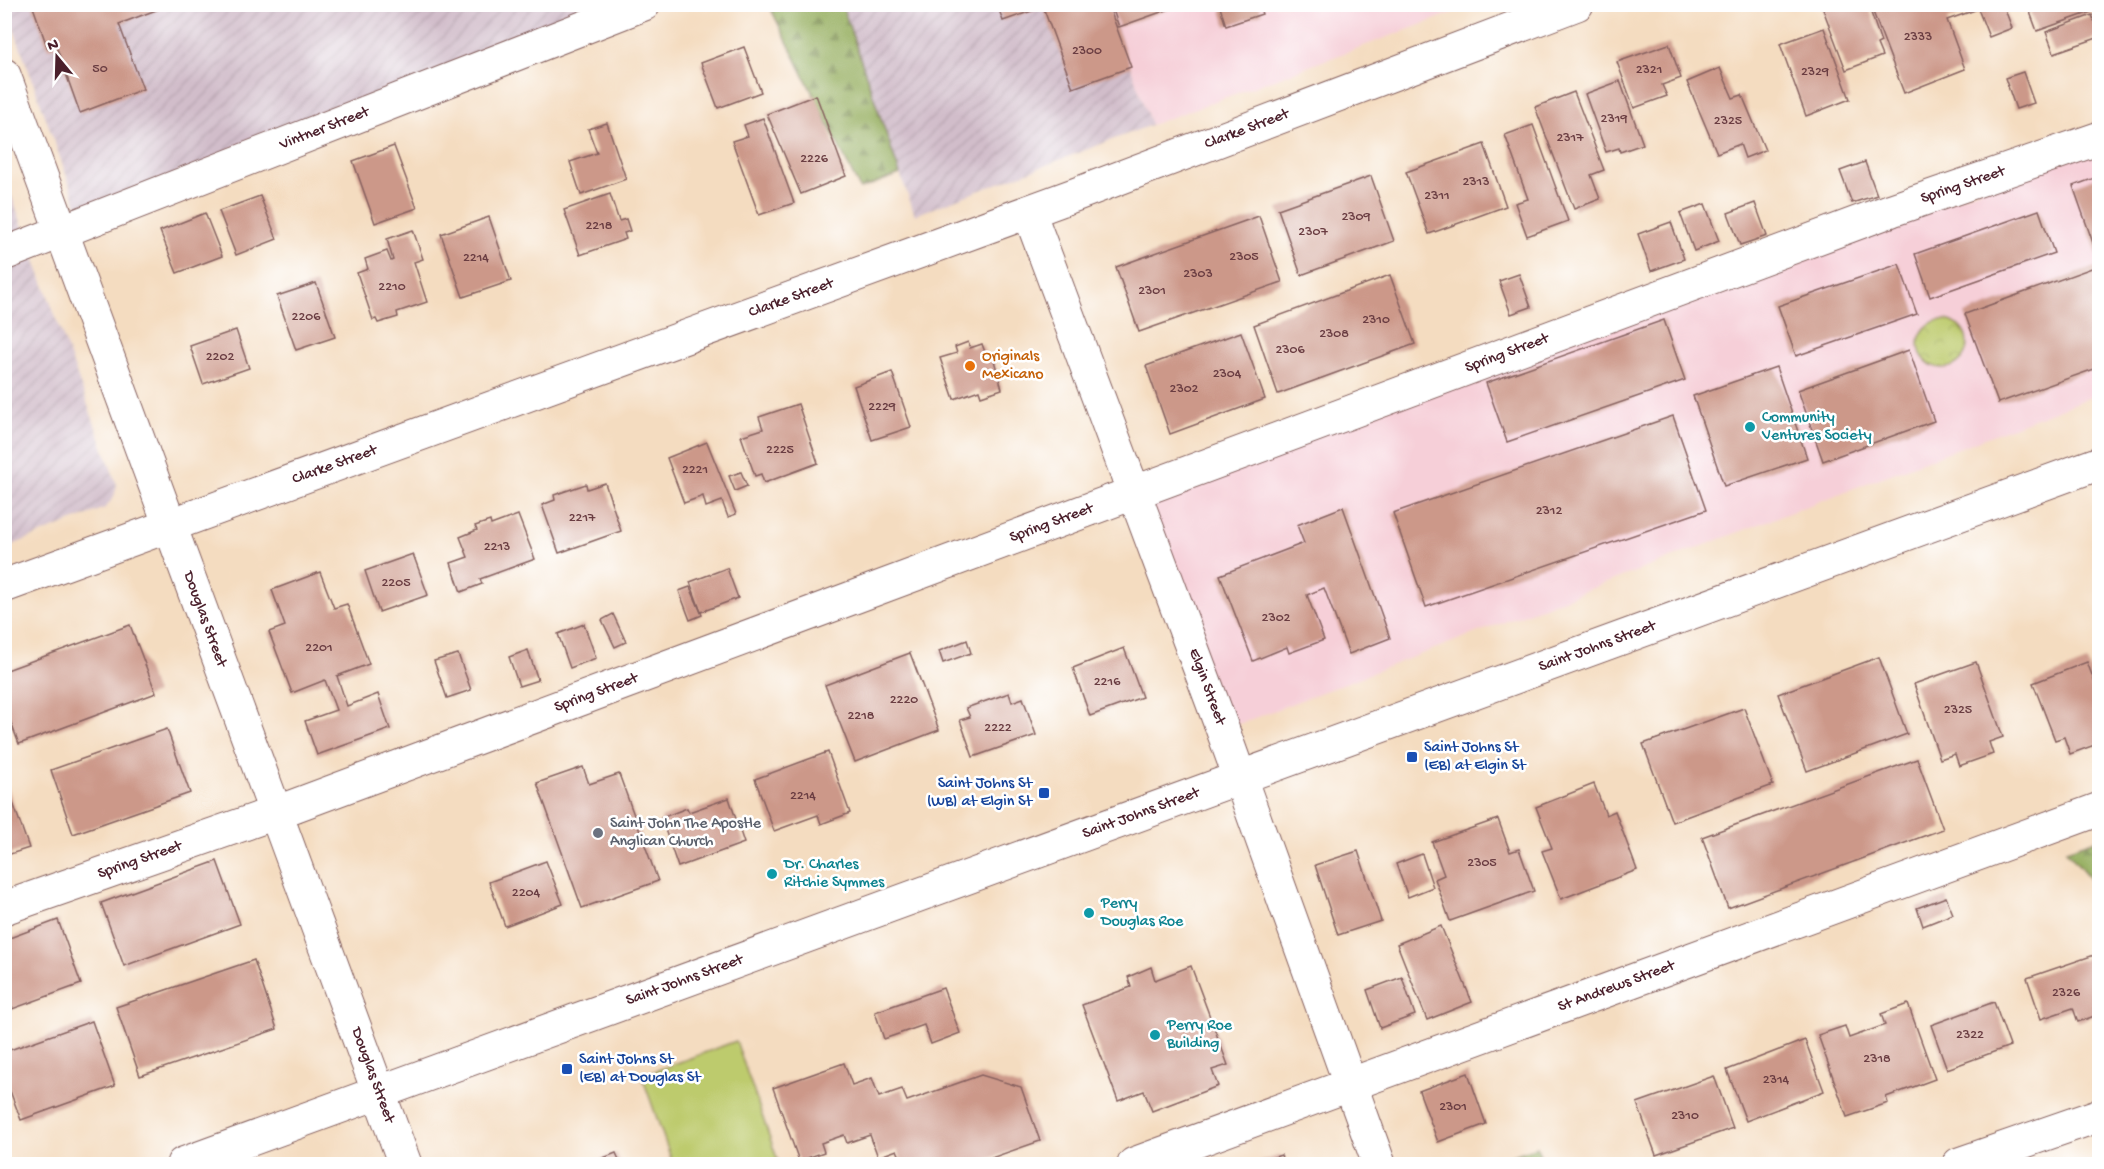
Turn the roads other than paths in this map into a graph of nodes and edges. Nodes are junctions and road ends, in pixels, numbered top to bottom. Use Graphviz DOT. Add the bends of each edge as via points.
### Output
graph roads {
  1 [pos="644,4"];
  2 [pos="1577,4"];
  3 [pos="4,75"];
  4 [pos="2100,138"];
  5 [pos="1029,212"];
  6 [pos="64,233"];
  7 [pos="4,254"];
  8 [pos="2100,463"];
  9 [pos="1134,493"];
  10 [pos="170,525"];
  11 [pos="4,586"];
  12 [pos="1239,777"];
  13 [pos="2100,809"];
  14 [pos="275,813"];
  15 [pos="4,908"];
  16 [pos="1350,1084"];
  17 [pos="380,1093"];
  18 [pos="2100,1115"];
  19 [pos="183,1164"];
  20 [pos="405,1164"];
  21 [pos="1134,1164"];
  22 [pos="1379,1164"];
  23 [pos="1959,1164"];
  1 -- 6 [label="street, Vintner Street"];
  2 -- 5 [label="street, Clarke Street"];
  3 -- 6 [label="street, Douglas Street"];
  4 -- 9 [label="street, Spring Street" via="1892,210"];
  5 -- 9 [label="street, Elgin Street"];
  5 -- 10 [label="street, Clarke Street"];
  6 -- 7 [label="street, Vintner Street"];
  6 -- 10 [label="street, Douglas Street"];
  8 -- 12 [label="street, Saint Johns Street"];
  9 -- 12 [label="street, Elgin Street"];
  9 -- 14 [label="street, Spring Street"];
  10 -- 11 [label="street, Clarke Street"];
  10 -- 14 [label="street, Douglas Street"];
  12 -- 16 [label="street, Elgin Street"];
  12 -- 17 [label="street, Saint Johns Street"];
  13 -- 16 [label="street, St Andrews Street"];
  14 -- 15 [label="street, Spring Street"];
  14 -- 17 [label="street, Douglas Street"];
  16 -- 21 [label="street, St Andrews Street"];
  16 -- 22 [label="street, Elgin Street"];
  17 -- 19 [label="street, Saint Johns Street"];
  17 -- 20 [label="street, Douglas Street"];
  18 -- 23 [label="street"];
}
